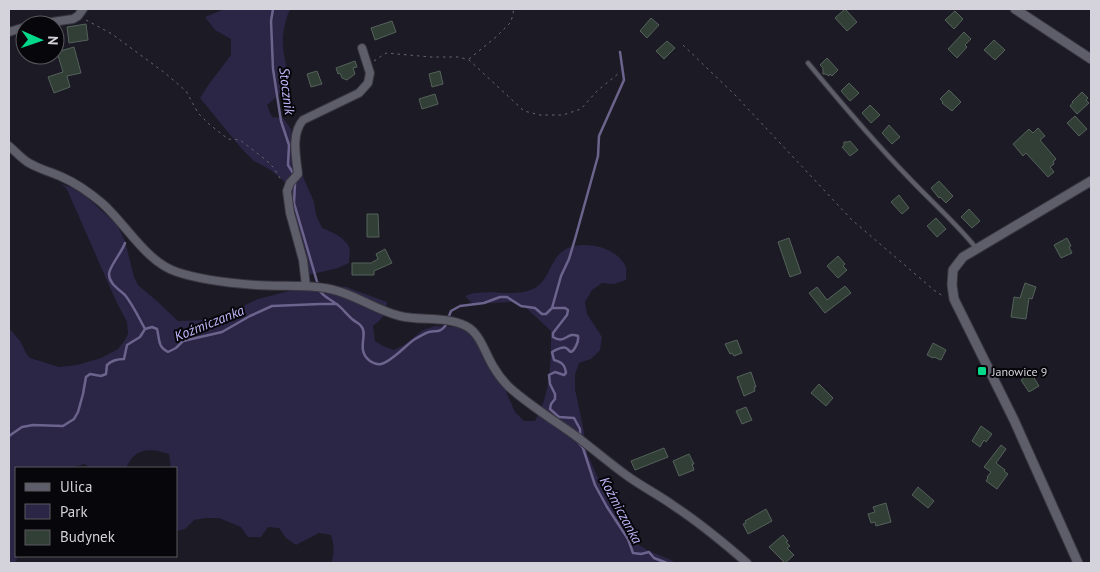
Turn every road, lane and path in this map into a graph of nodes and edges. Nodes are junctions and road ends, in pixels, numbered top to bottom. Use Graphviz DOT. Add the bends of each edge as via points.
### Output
graph roads {
  1 [pos="83,9"];
  2 [pos="514,9"];
  3 [pos="1015,9"];
  4 [pos="78,16"];
  5 [pos="65,20"];
  6 [pos="684,45"];
  7 [pos="362,48"];
  8 [pos="1091,59"];
  9 [pos="469,60"];
  10 [pos="808,63"];
  11 [pos="369,67"];
  12 [pos="619,73"];
  13 [pos="9,146"];
  14 [pos="1091,181"];
  15 [pos="287,191"];
  16 [pos="977,249"];
  17 [pos="306,286"];
  18 [pos="935,291"];
  19 [pos="747,563"];
  20 [pos="1078,563"];
  1 -- 4 [label="street"];
  2 -- 9 [label="path" via="511,22"];
  3 -- 8 [label="street"];
  4 -- 5 [label="street"];
  4 -- 15 [label="path" via="112,34 165,73 186,91 198,113 209,124 228,139 240,140 266,160"];
  6 -- 18 [label="path" via="852,220"];
  7 -- 11 [label="street"];
  9 -- 11 [label="path" via="386,53"];
  9 -- 12 [label="path" via="524,111 540,115 563,115 581,109"];
  10 -- 16 [label="lane" via="859,124"];
  11 -- 15 [label="street" via="368,83 359,92 298,125 295,139 298,174"];
  13 -- 17 [label="street" via="27,162 66,178 102,203 140,245 174,271 256,285"];
  14 -- 16 [label="street"];
  15 -- 17 [label="street"];
  16 -- 20 [label="street" via="963,257 953,270 954,299 1014,420"];
  17 -- 19 [label="street" via="346,293 396,316 446,321 471,329 509,387 627,476 704,526"];
}
